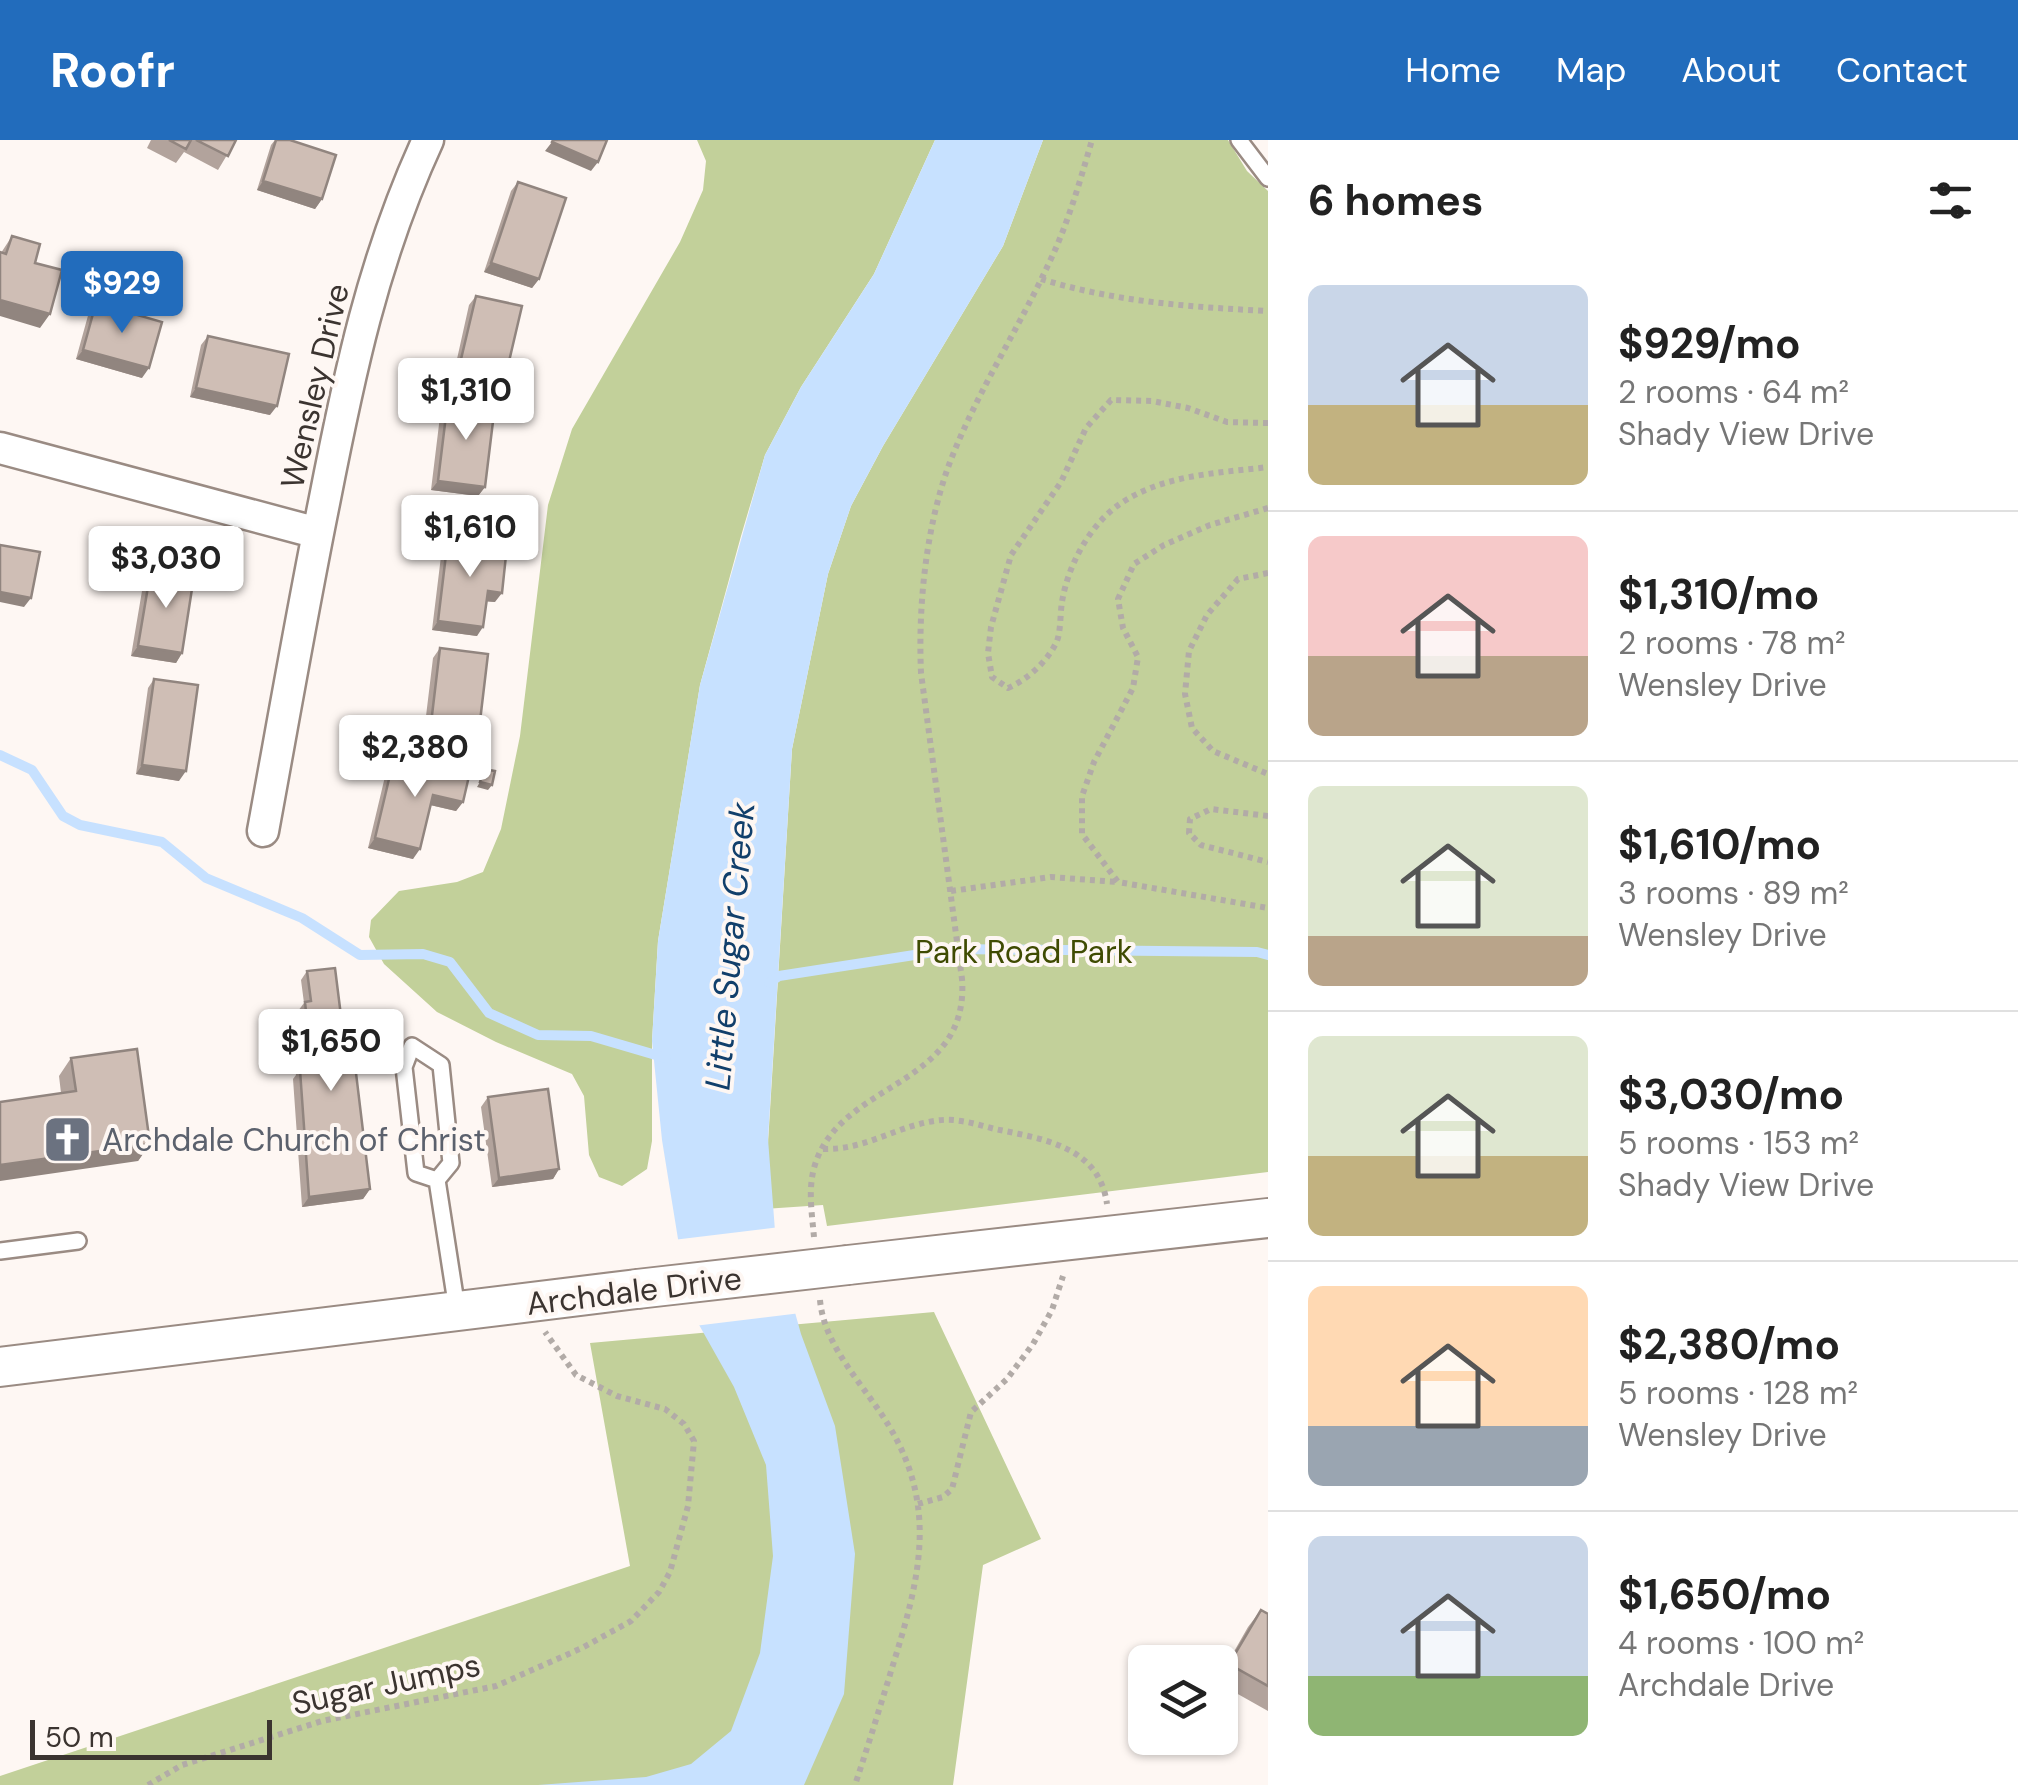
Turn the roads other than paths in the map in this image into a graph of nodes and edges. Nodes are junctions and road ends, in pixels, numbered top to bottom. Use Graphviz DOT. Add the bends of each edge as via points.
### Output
graph roads {
  1 [pos="428,140"];
  2 [pos="1239,140"];
  3 [pos="1268,178"];
  4 [pos="0,448"];
  5 [pos="318,533"];
  6 [pos="263,831"];
  7 [pos="437,1180"];
  8 [pos="1268,1218"];
  9 [pos="78,1240"];
  10 [pos="0,1251"];
  11 [pos="458,1313"];
  12 [pos="0,1366"];
  1 -- 5 [label="street, Wensley Drive" via="385,240"];
  2 -- 3 [label="lane"];
  4 -- 5 [label="street"];
  5 -- 6 [label="street, Wensley Drive"];
  7 -- 7 [label="lane" via="451,1163 441,1065 412,1046 404,1067 416,1173"];
  7 -- 11 [label="lane"];
  8 -- 11 [label="street, Archdale Drive, bridge"];
  9 -- 10 [label="lane"];
  11 -- 12 [label="street, Archdale Drive"];
}
